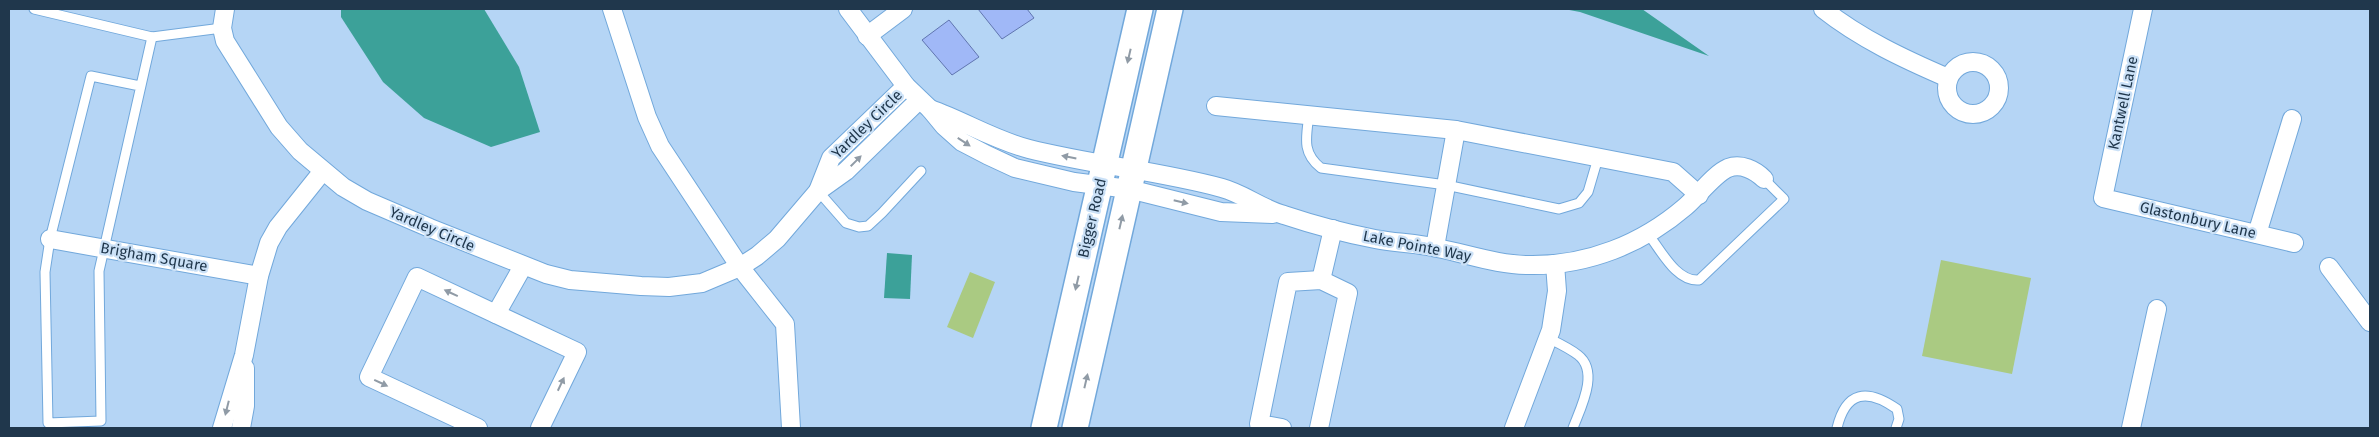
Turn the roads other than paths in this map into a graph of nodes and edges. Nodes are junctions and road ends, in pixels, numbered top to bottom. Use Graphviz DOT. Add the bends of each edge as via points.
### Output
graph roads {
  1 [pos="34,9"];
  2 [pos="224,9"];
  3 [pos="612,9"];
  4 [pos="848,9"];
  5 [pos="903,9"];
  6 [pos="1140,9"];
  7 [pos="1170,9"];
  8 [pos="1823,9"];
  9 [pos="2143,9"];
  10 [pos="222,28"];
  11 [pos="867,36"];
  12 [pos="152,37"];
  13 [pos="1948,78"];
  14 [pos="140,86"];
  15 [pos="906,86"];
  16 [pos="924,104"];
  17 [pos="1216,106"];
  18 [pos="1308,115"];
  19 [pos="2292,119"];
  20 [pos="1456,130"];
  21 [pos="1598,158"];
  22 [pos="920,171"];
  23 [pos="322,172"];
  24 [pos="1102,174"];
  25 [pos="1131,179"];
  26 [pos="1764,179"];
  27 [pos="1446,185"];
  28 [pos="818,191"];
  29 [pos="1699,195"];
  30 [pos="2103,198"];
  31 [pos="1332,229"];
  32 [pos="1648,234"];
  33 [pos="2257,234"];
  34 [pos="50,239"];
  35 [pos="2294,243"];
  36 [pos="1435,247"];
  37 [pos="103,248"];
  38 [pos="1555,264"];
  39 [pos="523,266"];
  40 [pos="740,267"];
  41 [pos="2329,267"];
  42 [pos="259,276"];
  43 [pos="1321,280"];
  44 [pos="2157,309"];
  45 [pos="496,314"];
  46 [pos="2370,322"];
  47 [pos="1548,338"];
  48 [pos="244,355"];
  49 [pos="222,428"];
  50 [pos="241,428"];
  51 [pos="478,428"];
  52 [pos="540,428"];
  53 [pos="791,428"];
  54 [pos="1044,428"];
  55 [pos="1075,428"];
  56 [pos="1282,428"];
  57 [pos="1319,428"];
  58 [pos="1514,428"];
  59 [pos="1572,428"];
  60 [pos="1837,428"];
  61 [pos="1896,428"];
  62 [pos="2131,428"];
  1 -- 12 [label="lane"];
  2 -- 10 [label="street, Yardley Circle"];
  3 -- 40 [label="street" via="647,117 660,146"];
  4 -- 11 [label="street"];
  5 -- 11 [label="street"];
  6 -- 24 [label="street, Bigger Road, one-way"];
  7 -- 25 [label="street, Bigger Road"];
  8 -- 13 [label="street" via="1878,46"];
  9 -- 30 [label="street, Kantwell Lane"];
  10 -- 12 [label="lane"];
  10 -- 23 [label="street, Yardley Circle" via="225,41 266,109"];
  11 -- 15 [label="street"];
  12 -- 14 [label="lane"];
  14 -- 34 [label="lane" via="91,76"];
  14 -- 37 [label="lane"];
  15 -- 16 [label="street"];
  15 -- 28 [label="street, Yardley Circle" via="830,158"];
  24 -- 16 [label="street, one-way" via="1006,142"];
  16 -- 24 [label="street, one-way" via="962,142 1015,168 1074,182"];
  28 -- 16 [label="street, Yardley Circle, one-way"];
  17 -- 18 [label="street"];
  18 -- 20 [label="street"];
  18 -- 27 [label="lane" via="1307,152 1321,168"];
  19 -- 33 [label="street"];
  20 -- 21 [label="street"];
  20 -- 27 [label="street"];
  21 -- 27 [label="lane" via="1588,192 1580,203 1559,209"];
  21 -- 29 [label="street" via="1673,172"];
  22 -- 28 [label="lane" via="868,226 846,223"];
  23 -- 39 [label="street, Yardley Circle" via="367,201"];
  23 -- 42 [label="street" via="278,227 269,243"];
  24 -- 25 [label="street, Lake Pointe Way"];
  24 -- 54 [label="street, Bigger Road, one-way"];
  25 -- 31 [label="street, Lake Pointe Way" via="1221,212 1281,214"];
  55 -- 25 [label="street, Bigger Road, one-way"];
  26 -- 29 [label="street, Lake Pointe Way" via="1748,168 1729,167"];
  26 -- 32 [label="lane" via="1784,200 1699,280 1680,275"];
  27 -- 36 [label="street"];
  28 -- 40 [label="street, Yardley Circle" via="777,239"];
  29 -- 32 [label="street, Lake Pointe Way"];
  30 -- 33 [label="street, Glastonbury Lane"];
  31 -- 36 [label="street, Lake Pointe Way"];
  31 -- 43 [label="street"];
  32 -- 38 [label="street, Lake Pointe Way" via="1593,258"];
  33 -- 35 [label="street, Glastonbury Lane"];
  34 -- 37 [label="street, Brigham Square"];
  34 -- 37 [label="lane" via="45,272 48,423 101,421 98,271"];
  36 -- 38 [label="street, Lake Pointe Way" via="1490,261"];
  37 -- 42 [label="street, Brigham Square"];
  38 -- 47 [label="street" via="1555,308"];
  39 -- 40 [label="street, Yardley Circle" via="570,280 669,287 702,283"];
  39 -- 45 [label="street"];
  40 -- 53 [label="street" via="785,324"];
  41 -- 46 [label="street"];
  42 -- 48 [label="street"];
  43 -- 56 [label="street" via="1288,282 1259,424"];
  43 -- 57 [label="street" via="1348,293"];
  44 -- 62 [label="street"];
  45 -- 51 [label="street, one-way" via="416,277 369,377"];
  52 -- 45 [label="street, one-way" via="576,352"];
  47 -- 58 [label="street"];
  47 -- 59 [label="lane" via="1580,356 1586,366 1586,393"];
  48 -- 49 [label="street, one-way"];
  48 -- 50 [label="street" via="245,406"];
  60 -- 61 [label="lane" via="1847,403 1866,395 1877,397 1897,409 1899,419"];
}
